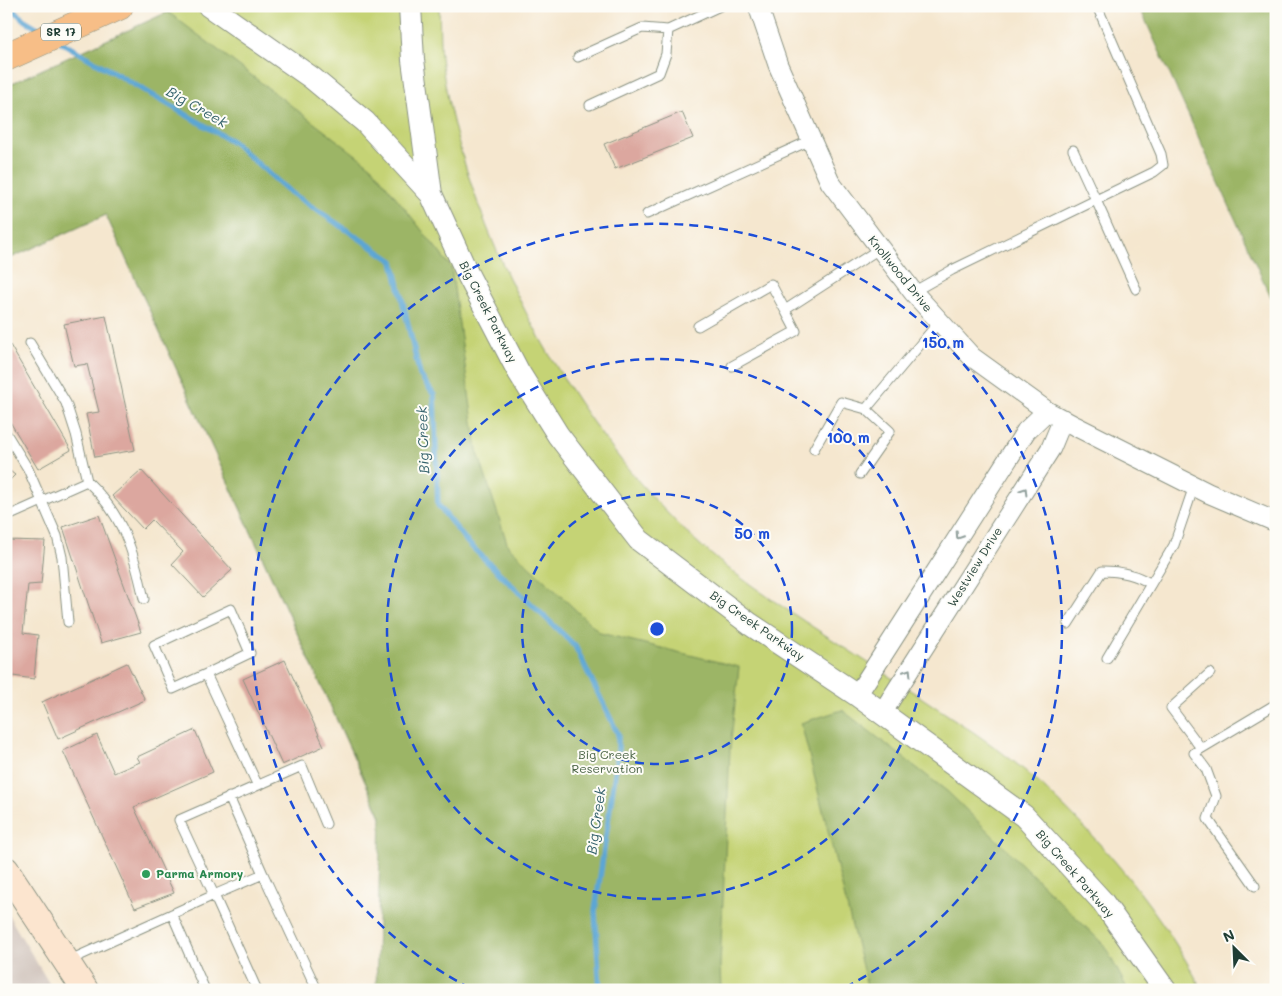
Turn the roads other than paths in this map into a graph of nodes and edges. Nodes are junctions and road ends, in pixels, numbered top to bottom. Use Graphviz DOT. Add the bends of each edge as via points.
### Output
graph roads {
  1 [pos="209,6"];
  2 [pos="410,6"];
  3 [pos="720,6"];
  4 [pos="758,6"];
  5 [pos="1097,6"];
  6 [pos="118,7"];
  7 [pos="668,30"];
  8 [pos="578,57"];
  9 [pos="6,58"];
  10 [pos="590,105"];
  11 [pos="811,140"];
  12 [pos="1073,150"];
  13 [pos="430,194"];
  14 [pos="1096,200"];
  15 [pos="647,214"];
  16 [pos="879,249"];
  17 [pos="1136,289"];
  18 [pos="913,292"];
  19 [pos="785,310"];
  20 [pos="939,322"];
  21 [pos="698,326"];
  22 [pos="30,343"];
  23 [pos="732,366"];
  24 [pos="866,409"];
  25 [pos="1055,415"];
  26 [pos="6,433"];
  27 [pos="814,449"];
  28 [pos="860,474"];
  29 [pos="87,481"];
  30 [pos="1194,486"];
  31 [pos="42,501"];
  32 [pos="980,503"];
  33 [pos="6,517"];
  34 [pos="1006,518"];
  35 [pos="1276,522"];
  36 [pos="1151,584"];
  37 [pos="923,592"];
  38 [pos="144,599"];
  39 [pos="950,607"];
  40 [pos="68,622"];
  41 [pos="1068,624"];
  42 [pos="1107,658"];
  43 [pos="1210,673"];
  44 [pos="206,674"];
  45 [pos="857,695"];
  46 [pos="1276,704"];
  47 [pos="882,713"];
  48 [pos="1202,748"];
  49 [pos="257,784"];
  50 [pos="229,797"];
  51 [pos="326,824"];
  52 [pos="6,870"];
  53 [pos="263,874"];
  54 [pos="1255,886"];
  55 [pos="214,895"];
  56 [pos="172,914"];
  57 [pos="67,962"];
  58 [pos="85,990"];
  59 [pos="205,990"];
  60 [pos="257,990"];
  61 [pos="317,990"];
  62 [pos="1164,990"];
  1 -- 13 [label="street, Big Creek Parkway" via="312,78 365,122"];
  2 -- 13 [label="street, Big Creek Parkway"];
  3 -- 7 [label="lane"];
  4 -- 11 [label="street, Knollwood Drive" via="778,65"];
  5 -- 14 [label="lane" via="1163,165"];
  6 -- 9 [label="main road, SR 17"];
  7 -- 8 [label="lane" via="642,28"];
  7 -- 10 [label="lane" via="666,54 659,73"];
  11 -- 15 [label="lane"];
  11 -- 16 [label="street, Knollwood Drive" via="830,182"];
  12 -- 14 [label="lane"];
  13 -- 45 [label="street, Big Creek Parkway" via="518,371 558,435 639,540 750,624"];
  14 -- 17 [label="lane"];
  14 -- 18 [label="lane"];
  16 -- 18 [label="street, Knollwood Drive"];
  16 -- 19 [label="lane"];
  18 -- 20 [label="street, Knollwood Drive"];
  19 -- 21 [label="lane" via="771,284"];
  19 -- 23 [label="lane" via="796,331"];
  20 -- 24 [label="lane"];
  20 -- 25 [label="street, Knollwood Drive" via="972,357"];
  22 -- 29 [label="lane" via="66,404"];
  24 -- 27 [label="lane" via="841,402"];
  24 -- 28 [label="lane" via="890,431"];
  25 -- 30 [label="street, Knollwood Drive"];
  25 -- 32 [label="street" via="1026,431"];
  34 -- 25 [label="street, Westview Drive, one-way" via="1051,448"];
  26 -- 31 [label="lane" via="28,469"];
  29 -- 31 [label="lane"];
  29 -- 38 [label="lane" via="109,507 128,539"];
  30 -- 35 [label="street, Knollwood Drive"];
  30 -- 36 [label="lane" via="1174,545"];
  31 -- 33 [label="lane"];
  31 -- 40 [label="lane" via="62,557"];
  32 -- 34 [label="street"];
  32 -- 37 [label="street, one-way"];
  34 -- 39 [label="street, Westview Drive"];
  36 -- 41 [label="lane" via="1121,571 1102,571"];
  36 -- 42 [label="lane"];
  37 -- 39 [label="street"];
  37 -- 45 [label="street"];
  47 -- 39 [label="street, Westview Drive, one-way"];
  43 -- 48 [label="lane" via="1172,708"];
  44 -- 44 [label="lane" via="173,689 154,645 231,609 250,653"];
  44 -- 49 [label="lane"];
  45 -- 47 [label="street, Big Creek Parkway"];
  46 -- 48 [label="lane"];
  47 -- 62 [label="street, Big Creek Parkway" via="1024,816 1102,902"];
  48 -- 54 [label="lane" via="1194,753 1206,769 1216,796 1208,819"];
  49 -- 50 [label="lane"];
  49 -- 51 [label="lane" via="302,766"];
  50 -- 53 [label="lane"];
  50 -- 55 [label="lane" via="179,820"];
  52 -- 57 [label="main road"];
  53 -- 55 [label="lane"];
  53 -- 61 [label="lane"];
  55 -- 56 [label="lane"];
  55 -- 60 [label="lane"];
  56 -- 57 [label="lane"];
  56 -- 59 [label="lane"];
  57 -- 58 [label="main road"];
}
